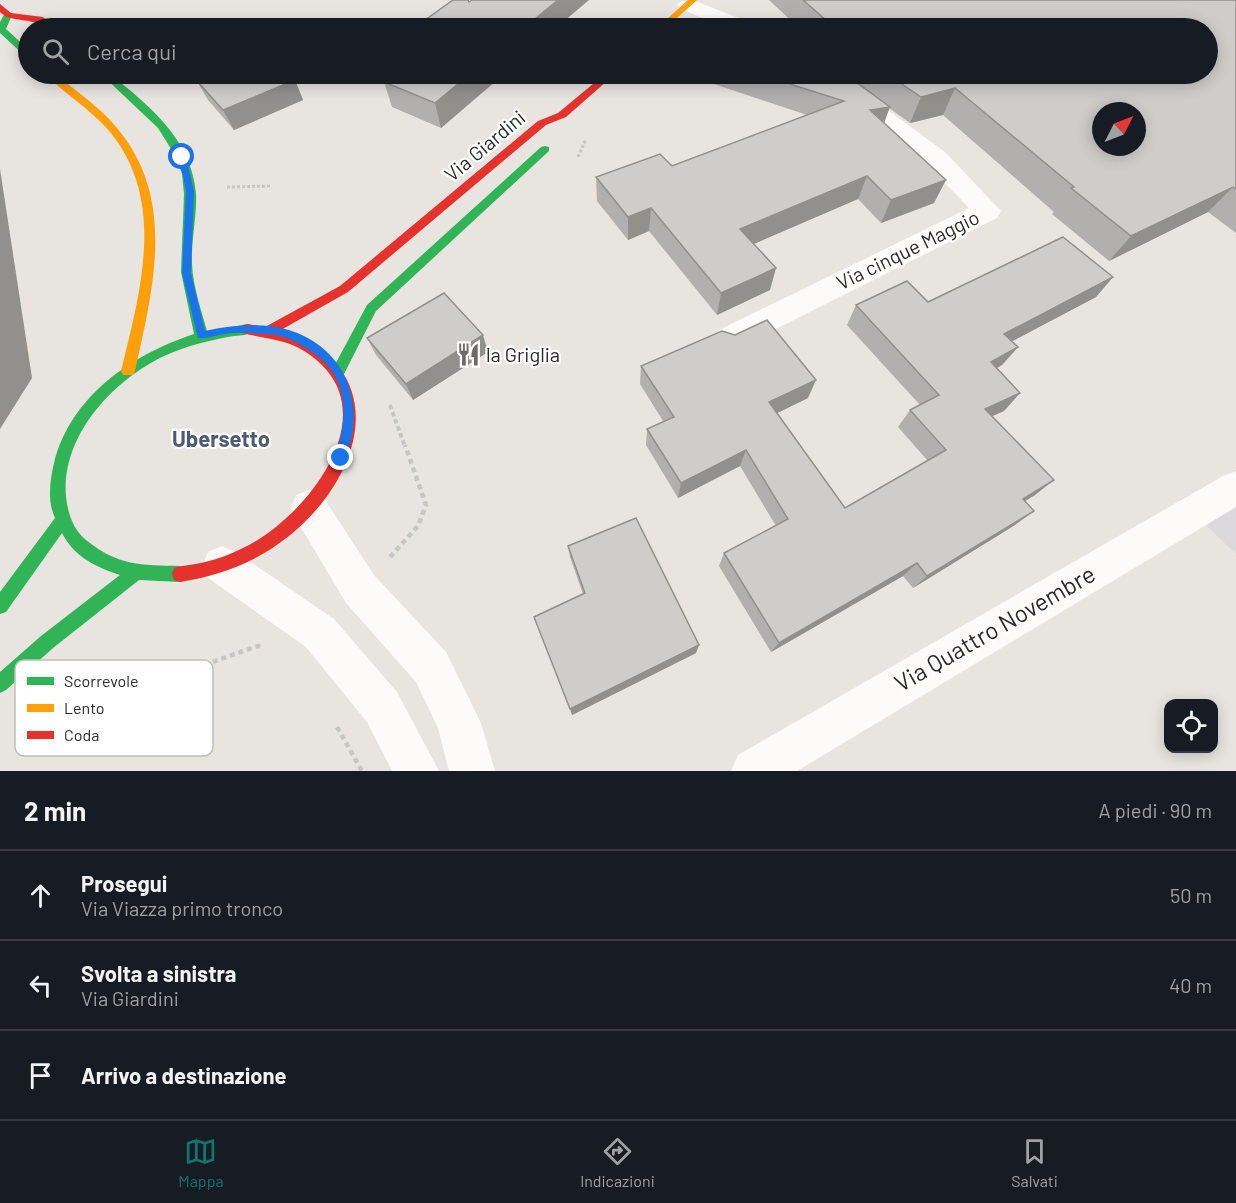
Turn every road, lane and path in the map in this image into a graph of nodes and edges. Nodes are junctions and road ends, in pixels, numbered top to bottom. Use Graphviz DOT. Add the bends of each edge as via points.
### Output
graph roads {
  1 [pos="691,3"];
  2 [pos="4,11"];
  3 [pos="35,18"];
  4 [pos="673,18"];
  5 [pos="723,18"];
  6 [pos="18,45"];
  7 [pos="61,84"];
  8 [pos="117,84"];
  9 [pos="598,84"];
  10 [pos="834,84"];
  11 [pos="562,115"];
  12 [pos="587,137"];
  13 [pos="573,162"];
  14 [pos="270,330"];
  15 [pos="201,335"];
  16 [pos="730,339"];
  17 [pos="128,371"];
  18 [pos="338,372"];
  19 [pos="387,396"];
  20 [pos="1236,488"];
  21 [pos="309,507"];
  22 [pos="61,522"];
  23 [pos="222,565"];
  24 [pos="133,575"];
  25 [pos="360,589"];
  26 [pos="0,606"];
  27 [pos="268,649"];
  28 [pos="27,660"];
  29 [pos="213,662"];
  30 [pos="15,671"];
  31 [pos="0,684"];
  32 [pos="416,771"];
  33 [pos="472,771"];
  34 [pos="754,771"];
  1 -- 4 [label="main road"];
  1 -- 5 [label="street"];
  2 -- 3 [label="main road"];
  2 -- 6 [label="main road" via="1,29"];
  7 -- 17 [label="main road" via="120,137 139,165 151,202 153,245"];
  8 -- 15 [label="main road" via="167,130 182,157 190,191 187,273"];
  9 -- 11 [label="main road"];
  10 -- 16 [label="street, Via cinque Maggio" via="936,158 987,211"];
  11 -- 14 [label="main road, Via Giardini" via="542,123 344,289"];
  11 -- 18 [label="main road, Via Giardini" via="557,138 371,308"];
  12 -- 13 [label="path"];
  14 -- 15 [label="main road, Via Giardini" via="226,330"];
  14 -- 18 [label="main road, Via Giardini" via="298,338 321,352"];
  15 -- 17 [label="main road, Via Giardini" via="164,349"];
  17 -- 22 [label="main road, Via Giardini" via="82,416 67,442 58,470 56,497"];
  18 -- 21 [label="main road, Via Giardini" via="347,390 348,434 328,483"];
  19 -- 25 [label="path" via="426,505 418,526"];
  20 -- 34 [label="street, Via Quattro Novembre"];
  21 -- 23 [label="main road, Via Giardini" via="265,543"];
  21 -- 25 [label="street"];
  22 -- 24 [label="main road, Via Giardini" via="76,547 101,564"];
  22 -- 26 [label="main road"];
  23 -- 24 [label="main road, Via Giardini" via="176,576"];
  23 -- 32 [label="street" via="320,633 382,707"];
  24 -- 28 [label="main road"];
  25 -- 33 [label="street" via="431,667 459,723"];
  27 -- 29 [label="path" via="258,646"];
  30 -- 31 [label="main road"];
}
